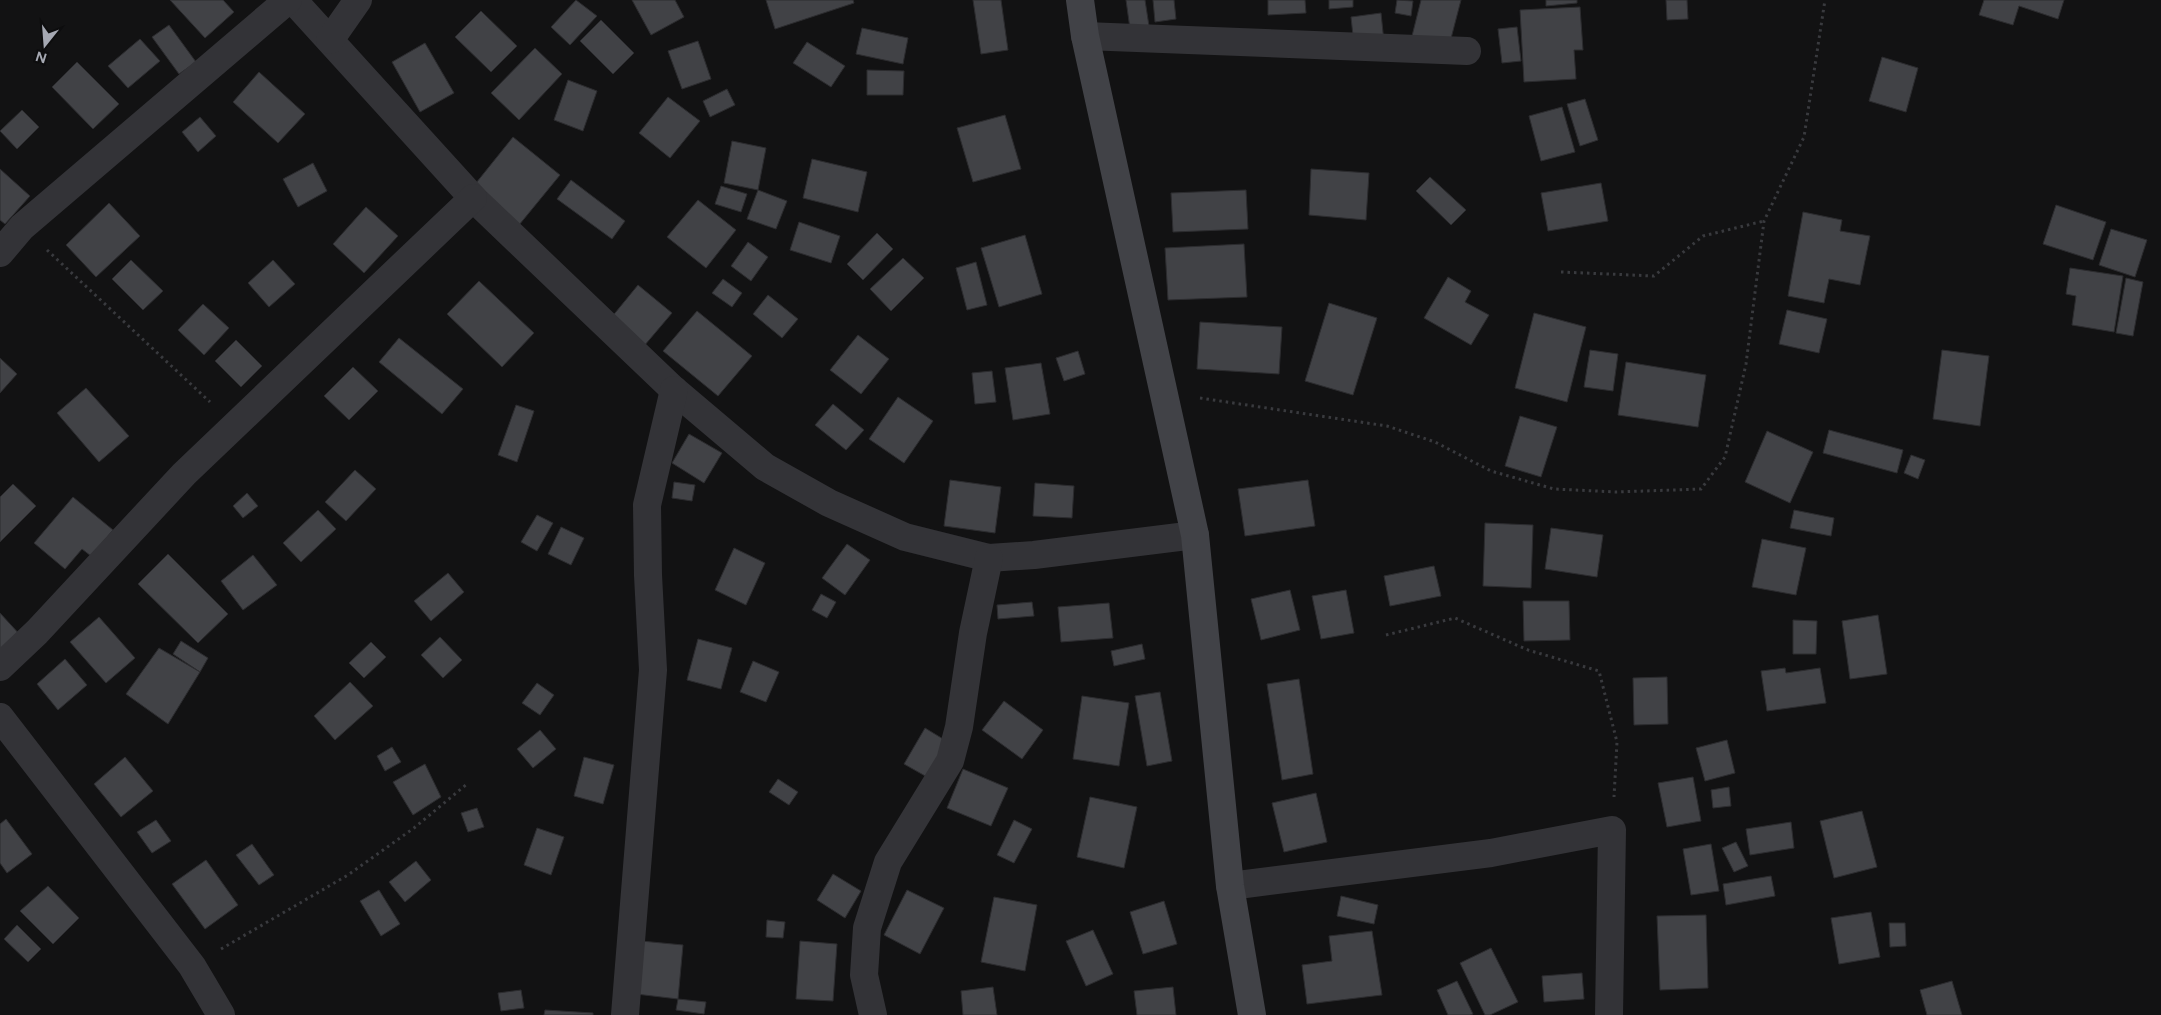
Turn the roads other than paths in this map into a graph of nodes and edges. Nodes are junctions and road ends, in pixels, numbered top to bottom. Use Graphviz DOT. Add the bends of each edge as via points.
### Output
graph roads {
  1 [pos="288,0"];
  2 [pos="293,0"];
  3 [pos="358,0"];
  4 [pos="1080,0"];
  5 [pos="1085,36"];
  6 [pos="330,40"];
  7 [pos="1467,51"];
  8 [pos="473,198"];
  9 [pos="0,253"];
  10 [pos="674,390"];
  11 [pos="1195,536"];
  12 [pos="990,558"];
  13 [pos="0,667"];
  14 [pos="0,718"];
  15 [pos="1230,886"];
  16 [pos="220,1015"];
  17 [pos="625,1015"];
  18 [pos="873,1015"];
  19 [pos="1252,1015"];
  20 [pos="1609,1015"];
  1 -- 9 [label="street" via="22,227"];
  2 -- 6 [label="street"];
  3 -- 6 [label="street"];
  4 -- 5 [label="street"];
  5 -- 7 [label="street"];
  5 -- 11 [label="street"];
  6 -- 8 [label="street"];
  8 -- 10 [label="street"];
  8 -- 13 [label="street" via="184,474 37,632"];
  10 -- 12 [label="street" via="765,467 828,503 905,537"];
  10 -- 17 [label="street" via="647,505 653,670"];
  11 -- 12 [label="street"];
  11 -- 15 [label="street"];
  12 -- 18 [label="street" via="950,761 888,862 867,928 864,975"];
  14 -- 16 [label="street" via="192,966"];
  15 -- 19 [label="street"];
  15 -- 20 [label="street" via="1491,853 1612,830"];
}
